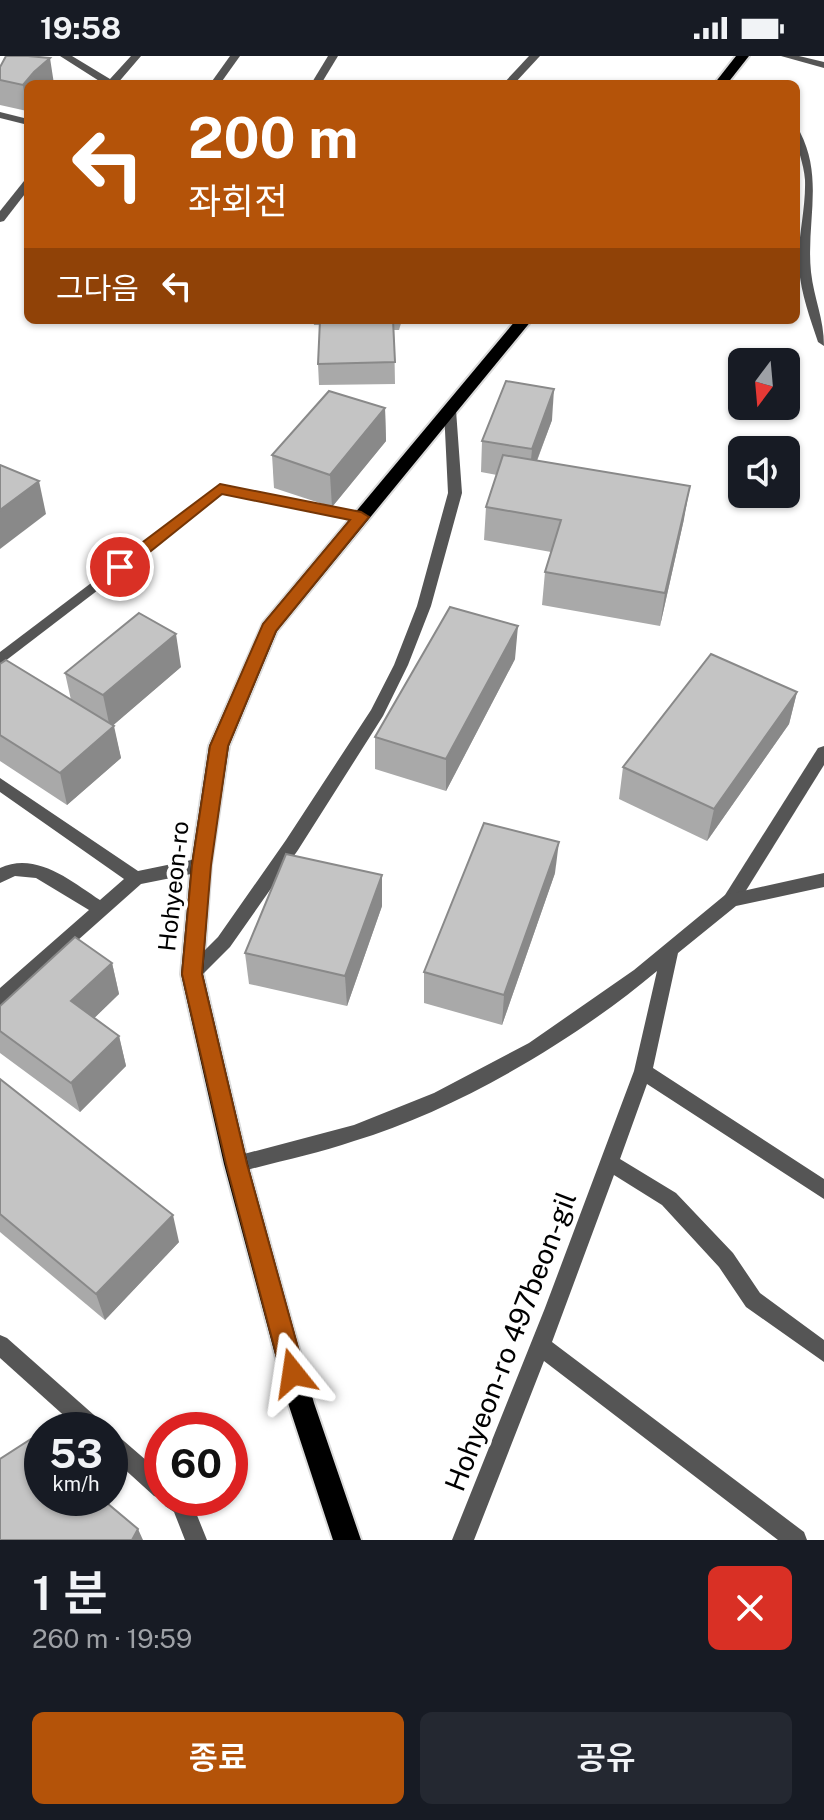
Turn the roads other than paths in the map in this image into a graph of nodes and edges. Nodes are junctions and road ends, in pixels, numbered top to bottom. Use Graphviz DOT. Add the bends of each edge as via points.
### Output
graph roads {
  1 [pos="65,56"];
  2 [pos="136,56"];
  3 [pos="235,56"];
  4 [pos="333,56"];
  5 [pos="535,56"];
  6 [pos="743,56"];
  7 [pos="786,56"];
  8 [pos="824,65"];
  9 [pos="104,80"];
  10 [pos="115,80"];
  11 [pos="218,80"];
  12 [pos="318,80"];
  13 [pos="512,80"];
  14 [pos="723,80"];
  15 [pos="0,115"];
  16 [pos="24,121"];
  17 [pos="800,139"];
  18 [pos="818,174"];
  19 [pos="24,188"];
  20 [pos="0,219"];
  21 [pos="521,324"];
  22 [pos="824,342"];
  23 [pos="450,410"];
  24 [pos="361,517"];
  25 [pos="0,660"];
  26 [pos="824,752"];
  27 [pos="0,784"];
  28 [pos="201,865"];
  29 [pos="0,876"];
  30 [pos="136,878"];
  31 [pos="824,880"];
  32 [pos="731,900"];
  33 [pos="101,909"];
  34 [pos="670,952"];
  35 [pos="192,974"];
  36 [pos="0,999"];
  37 [pos="643,1071"];
  38 [pos="609,1162"];
  39 [pos="236,1164"];
  40 [pos="824,1190"];
  41 [pos="0,1345"];
  42 [pos="540,1345"];
  43 [pos="824,1352"];
  44 [pos="76,1412"];
  45 [pos="128,1458"];
  46 [pos="144,1472"];
  47 [pos="186,1516"];
  48 [pos="196,1540"];
  49 [pos="347,1540"];
  50 [pos="463,1540"];
  51 [pos="796,1540"];
  1 -- 9 [label="street"];
  2 -- 10 [label="street"];
  3 -- 11 [label="street"];
  4 -- 12 [label="street"];
  5 -- 13 [label="street"];
  6 -- 14 [label="main road"];
  7 -- 8 [label="street"];
  15 -- 16 [label="street"];
  17 -- 18 [label="street"];
  18 -- 22 [label="street" via="805,270"];
  19 -- 20 [label="street"];
  21 -- 23 [label="main road, Hohyeon-ro"];
  23 -- 24 [label="main road, Hohyeon-ro"];
  23 -- 35 [label="street" via="455,493 424,606 401,665 378,712 292,845 224,942"];
  24 -- 25 [label="street" via="220,489"];
  24 -- 28 [label="main road, Hohyeon-ro" via="269,628 219,746"];
  26 -- 32 [label="street"];
  27 -- 30 [label="street"];
  28 -- 30 [label="street"];
  28 -- 35 [label="main road, Hohyeon-ro"];
  29 -- 33 [label="street" via="30,869"];
  30 -- 33 [label="street"];
  31 -- 32 [label="street"];
  32 -- 34 [label="street"];
  33 -- 36 [label="street"];
  34 -- 37 [label="street, Hohyeon-ro 497beon-gil"];
  34 -- 39 [label="street" via="535,1048 441,1099 355,1133"];
  35 -- 39 [label="main road, Hohyeon-ro"];
  37 -- 38 [label="street, Hohyeon-ro 497beon-gil"];
  37 -- 40 [label="street"];
  38 -- 42 [label="street, Hohyeon-ro 497beon-gil"];
  38 -- 43 [label="street" via="669,1199 726,1260 753,1300"];
  39 -- 49 [label="main road, Hohyeon-ro" via="301,1403"];
  41 -- 44 [label="street"];
  42 -- 50 [label="street, Hohyeon-ro 497beon-gil"];
  42 -- 51 [label="street"];
  45 -- 46 [label="street"];
  47 -- 48 [label="street"];
}
